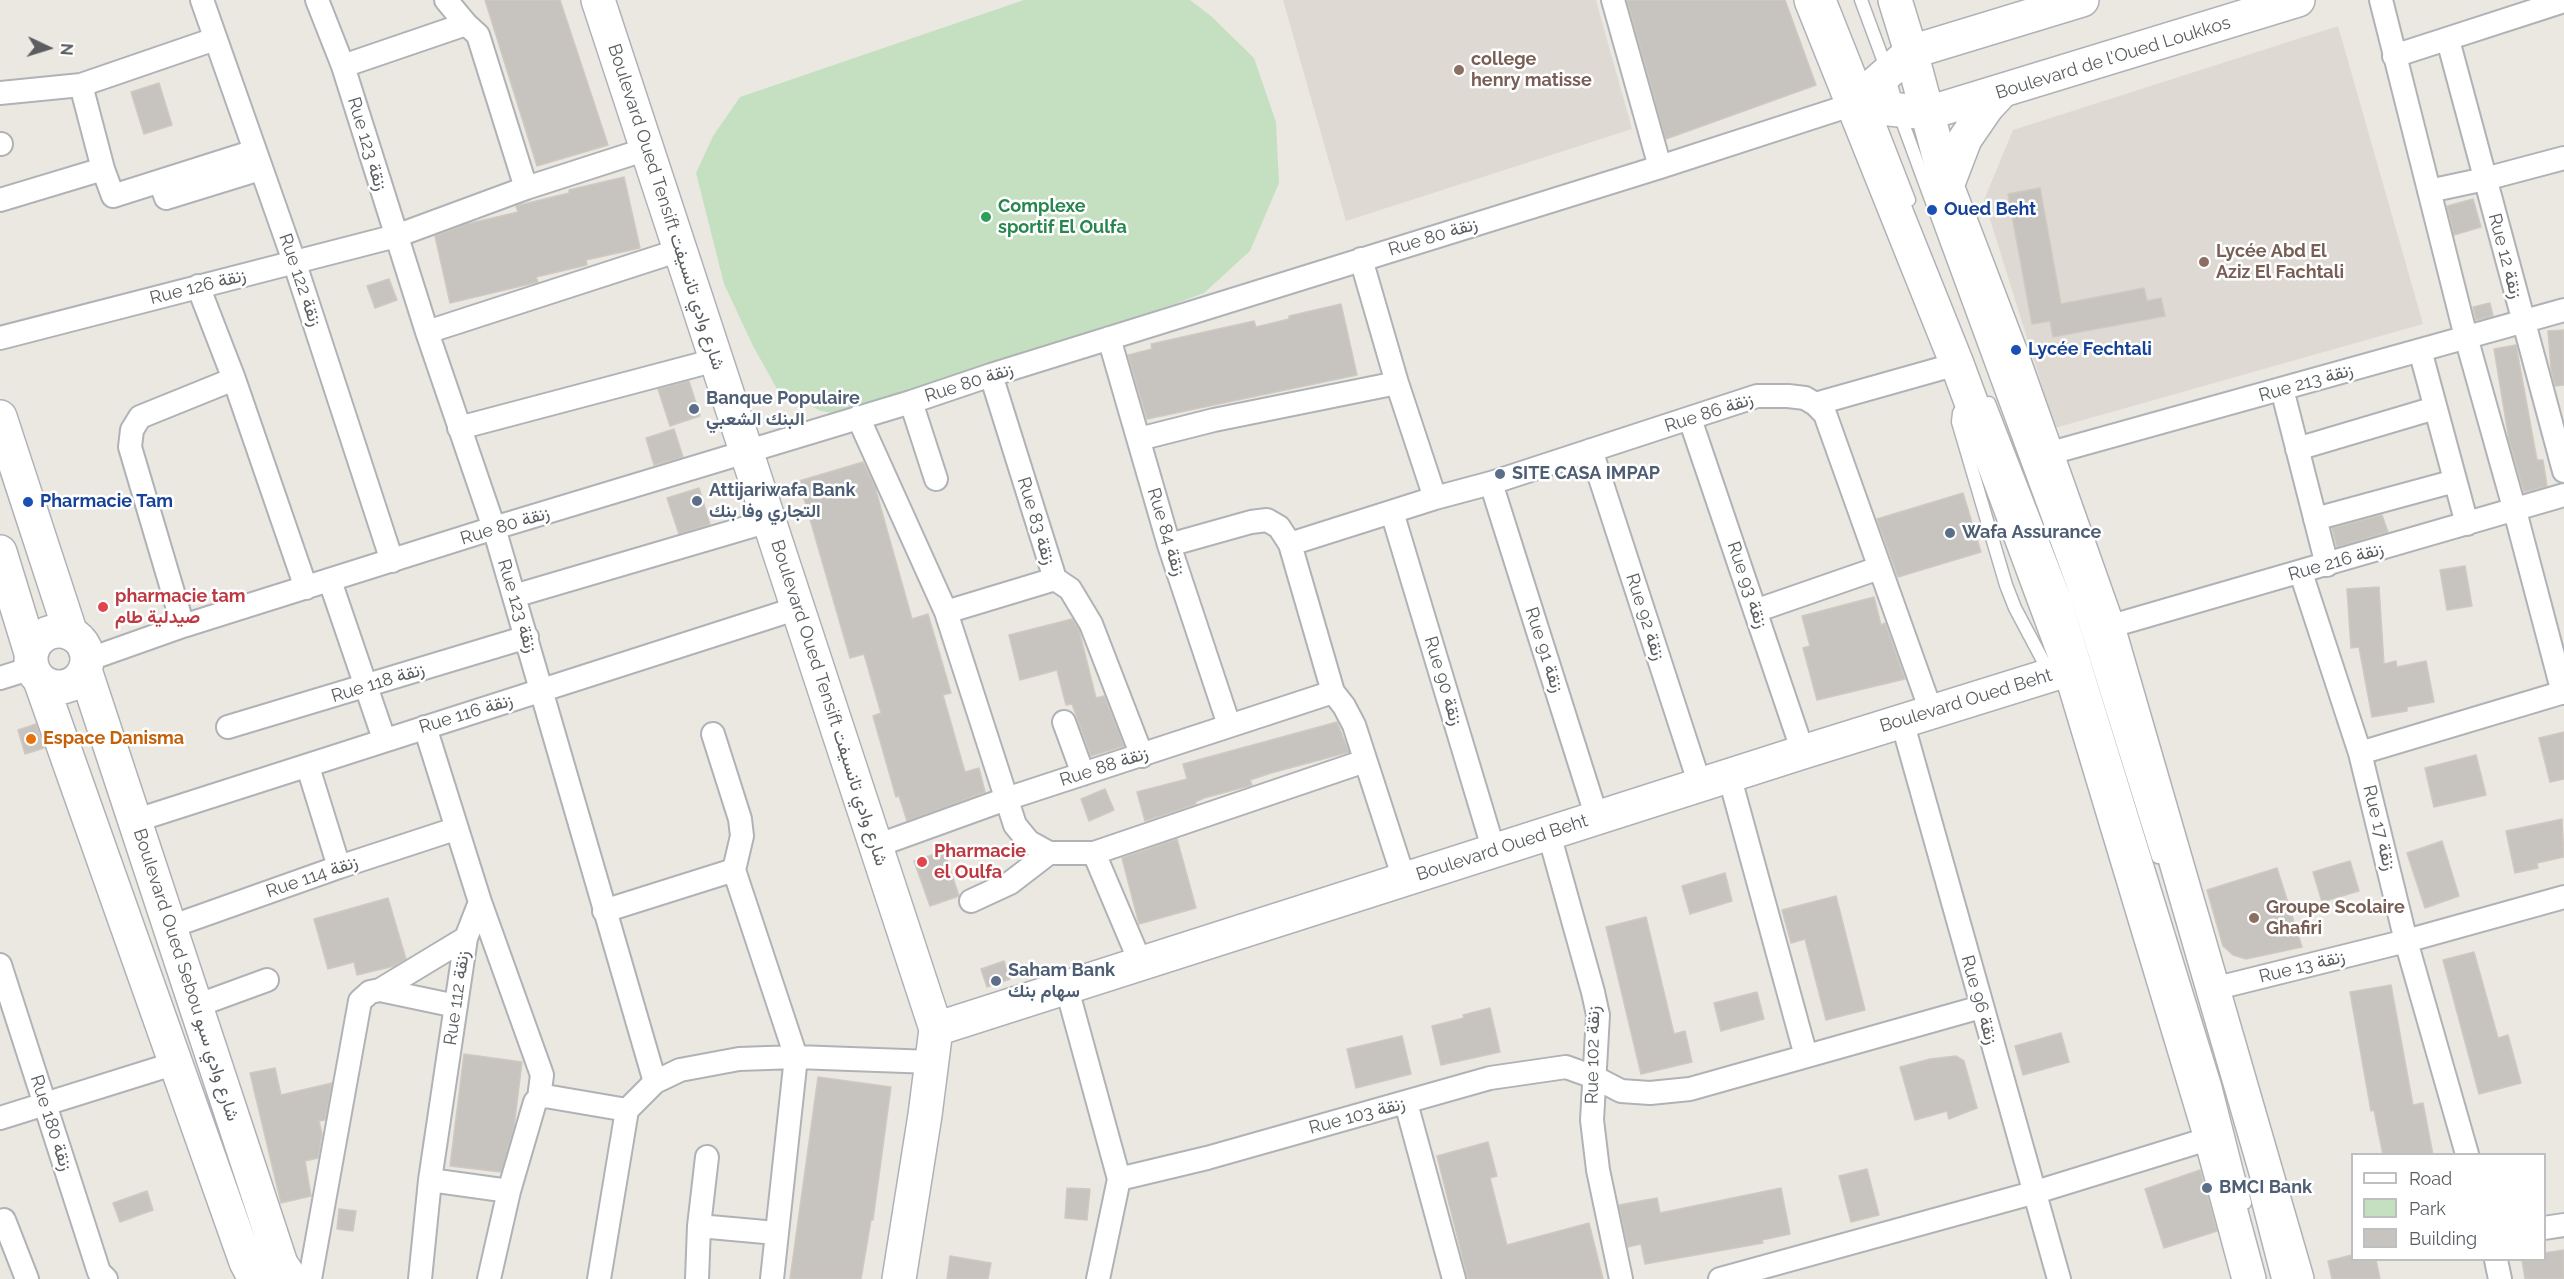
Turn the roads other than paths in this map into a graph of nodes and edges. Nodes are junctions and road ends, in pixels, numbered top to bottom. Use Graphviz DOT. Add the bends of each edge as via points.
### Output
graph roads {
  1 [pos="202,0"];
  2 [pos="317,0"];
  3 [pos="446,0"];
  4 [pos="598,0"];
  5 [pos="1613,0"];
  6 [pos="1811,0"];
  7 [pos="1830,0"];
  8 [pos="1861,0"];
  9 [pos="1895,0"];
  10 [pos="2082,0"];
  11 [pos="2298,0"];
  12 [pos="2380,0"];
  13 [pos="2564,2"];
  14 [pos="466,24"];
  15 [pos="215,39"];
  16 [pos="2448,40"];
  17 [pos="2394,56"];
  18 [pos="343,66"];
  19 [pos="81,85"];
  20 [pos="2001,92"];
  21 [pos="0,93"];
  22 [pos="1888,93"];
  23 [pos="647,149"];
  24 [pos="2564,158"];
  25 [pos="257,160"];
  26 [pos="1660,167"];
  27 [pos="104,169"];
  28 [pos="2485,179"];
  29 [pos="1947,186"];
  30 [pos="526,188"];
  31 [pos="2429,191"];
  32 [pos="0,200"];
  33 [pos="1912,207"];
  34 [pos="396,236"];
  35 [pos="680,250"];
  36 [pos="1361,259"];
  37 [pos="295,264"];
  38 [pos="198,286"];
  39 [pos="2564,310"];
  40 [pos="2522,321"];
  41 [pos="427,333"];
  42 [pos="2466,337"];
  43 [pos="0,338"];
  44 [pos="1109,338"];
  45 [pos="2420,350"];
  46 [pos="716,360"];
  47 [pos="1958,364"];
  48 [pos="991,375"];
  49 [pos="234,379"];
  50 [pos="1397,382"];
  51 [pos="2282,389"];
  52 [pos="1978,398"];
  53 [pos="911,402"];
  54 [pos="2555,402"];
  55 [pos="1815,404"];
  56 [pos="2435,408"];
  57 [pos="0,417"];
  58 [pos="858,417"];
  59 [pos="1690,419"];
  60 [pos="459,428"];
  61 [pos="1139,439"];
  62 [pos="2297,449"];
  63 [pos="1591,450"];
  64 [pos="746,451"];
  65 [pos="2046,454"];
  66 [pos="2564,471"];
  67 [pos="936,479"];
  68 [pos="2456,481"];
  69 [pos="1491,483"];
  70 [pos="2564,495"];
  71 [pos="1435,498"];
  72 [pos="2516,511"];
  73 [pos="1392,512"];
  74 [pos="2315,519"];
  75 [pos="769,521"];
  76 [pos="2468,524"];
  77 [pos="494,528"];
  78 [pos="1290,544"];
  79 [pos="1169,545"];
  80 [pos="1,560"];
  81 [pos="392,561"];
  82 [pos="2327,565"];
  83 [pos="1879,568"];
  84 [pos="2301,573"];
  85 [pos="1055,579"];
  86 [pos="330,581"];
  87 [pos="306,588"];
  88 [pos="514,596"];
  89 [pos="798,608"];
  90 [pos="1755,611"];
  91 [pos="946,612"];
  92 [pos="183,626"];
  93 [pos="2108,627"];
  94 [pos="527,637"];
  95 [pos="81,654"];
  96 [pos="34,667"];
  97 [pos="2060,672"];
  98 [pos="0,678"];
  99 [pos="366,687"];
  100 [pos="542,691"];
  101 [pos="1333,692"];
  102 [pos="2563,693"];
  103 [pos="1916,716"];
  104 [pos="1064,722"];
  105 [pos="1229,725"];
  106 [pos="228,727"];
  107 [pos="424,727"];
  108 [pos="713,734"];
  109 [pos="384,739"];
  110 [pos="1803,752"];
  111 [pos="2360,753"];
  112 [pos="1142,756"];
  113 [pos="1365,760"];
  114 [pos="308,766"];
  115 [pos="1083,774"];
  116 [pos="1715,780"];
  117 [pos="1006,799"];
  118 [pos="1597,818"];
  119 [pos="135,821"];
  120 [pos="455,829"];
  121 [pos="1549,834"];
  122 [pos="876,846"];
  123 [pos="1494,850"];
  124 [pos="1048,853"];
  125 [pos="1094,854"];
  126 [pos="339,867"];
  127 [pos="734,870"];
  128 [pos="1404,879"];
  129 [pos="2564,897"];
  130 [pos="480,902"];
  131 [pos="971,902"];
  132 [pos="604,911"];
  133 [pos="170,927"];
  134 [pos="466,938"];
  135 [pos="2406,941"];
  136 [pos="1141,964"];
  137 [pos="0,965"];
  138 [pos="267,981"];
  139 [pos="1067,989"];
  140 [pos="2213,989"];
  141 [pos="375,991"];
  142 [pos="196,1006"];
  143 [pos="456,1006"];
  144 [pos="1981,1007"];
  145 [pos="936,1029"];
  146 [pos="1806,1056"];
  147 [pos="796,1057"];
  148 [pos="932,1062"];
  149 [pos="176,1063"];
  150 [pos="1594,1077"];
  151 [pos="655,1082"];
  152 [pos="539,1098"];
  153 [pos="1406,1103"];
  154 [pos="45,1104"];
  155 [pos="627,1110"];
  156 [pos="0,1118"];
  157 [pos="2211,1137"];
  158 [pos="2467,1153"];
  159 [pos="707,1157"];
  160 [pos="1119,1179"];
  161 [pos="430,1180"];
  162 [pos="509,1191"];
  163 [pos="2036,1192"];
  164 [pos="4,1220"];
  165 [pos="2564,1224"];
  166 [pos="699,1226"];
  167 [pos="2546,1227"];
  168 [pos="776,1233"];
  169 [pos="2496,1261"];
  170 [pos="95,1277"];
  171 [pos="27,1279"];
  172 [pos="255,1279"];
  173 [pos="291,1279"];
  174 [pos="310,1279"];
  175 [pos="420,1279"];
  176 [pos="489,1279"];
  177 [pos="599,1279"];
  178 [pos="697,1279"];
  179 [pos="772,1279"];
  180 [pos="898,1279"];
  181 [pos="1098,1279"];
  182 [pos="1454,1279"];
  183 [pos="1621,1279"];
  184 [pos="1720,1279"];
  185 [pos="2059,1279"];
  186 [pos="2249,1279"];
  187 [pos="2265,1279"];
  188 [pos="2278,1279"];
  189 [pos="2297,1279"];
  190 [pos="2500,1279"];
  1 -- 15 [label="street, Rue 122 زنقة"];
  2 -- 18 [label="street, Rue 123 زنقة"];
  3 -- 14 [label="street"];
  4 -- 23 [label="street, Boulevard Oued Tensift شارع وادي تانسيفت"];
  5 -- 26 [label="street"];
  6 -- 22 [label="street"];
  7 -- 22 [label="lane"];
  8 -- 22 [label="lane"];
  9 -- 22 [label="street"];
  10 -- 22 [label="street"];
  11 -- 20 [label="street, Boulevard de l'Oued Loukkos"];
  12 -- 17 [label="street"];
  13 -- 16 [label="street"];
  14 -- 18 [label="street"];
  14 -- 30 [label="street" via="478,35"];
  15 -- 19 [label="street"];
  15 -- 25 [label="street, Rue 122 زنقة"];
  16 -- 17 [label="street"];
  16 -- 28 [label="street, Rue 12 زنقة"];
  17 -- 31 [label="street"];
  18 -- 34 [label="street, Rue 123 زنقة"];
  19 -- 21 [label="street"];
  19 -- 27 [label="street"];
  20 -- 22 [label="street, Boulevard de l'Oued Loukkos"];
  20 -- 29 [label="street" via="1965,139"];
  22 -- 26 [label="street, Rue 80 زنقة"];
  22 -- 29 [label="street"];
  22 -- 33 [label="lane"];
  22 -- 47 [label="street"];
  22 -- 188 [label="lane" via="2075,591 2226,1083"];
  23 -- 30 [label="street, Rue 126 زنقة"];
  23 -- 35 [label="street, Boulevard Oued Tensift شارع وادي تانسيفت"];
  24 -- 28 [label="street"];
  25 -- 27 [label="street" via="113,195"];
  25 -- 37 [label="street, Rue 122 زنقة"];
  26 -- 36 [label="street, Rue 80 زنقة"];
  27 -- 32 [label="street"];
  28 -- 31 [label="street"];
  28 -- 40 [label="street, Rue 12 زنقة"];
  29 -- 65 [label="street"];
  30 -- 34 [label="street, Rue 126 زنقة"];
  31 -- 42 [label="street"];
  34 -- 37 [label="street, Rue 126 زنقة"];
  34 -- 41 [label="street, Rue 123 زنقة"];
  35 -- 41 [label="street"];
  35 -- 46 [label="street, Boulevard Oued Tensift شارع وادي تانسيفت"];
  36 -- 44 [label="street, Rue 80 زنقة"];
  36 -- 50 [label="street"];
  37 -- 38 [label="street, Rue 126 زنقة"];
  37 -- 81 [label="street, Rue 122 زنقة"];
  38 -- 43 [label="street, Rue 126 زنقة"];
  38 -- 49 [label="street"];
  39 -- 40 [label="street, Rue 213 زنقة"];
  40 -- 42 [label="street, Rue 213 زنقة"];
  40 -- 54 [label="street, Rue 12 زنقة"];
  41 -- 60 [label="street, Rue 123 زنقة"];
  42 -- 45 [label="street, Rue 213 زنقة"];
  42 -- 72 [label="street"];
  44 -- 48 [label="street, Rue 80 زنقة"];
  44 -- 61 [label="street, Rue 84 زنقة"];
  45 -- 51 [label="street, Rue 213 زنقة"];
  45 -- 56 [label="street"];
  46 -- 60 [label="street"];
  46 -- 64 [label="street, Boulevard Oued Tensift شارع وادي تانسيفت"];
  47 -- 52 [label="street"];
  47 -- 55 [label="street"];
  48 -- 53 [label="street, Rue 80 زنقة"];
  48 -- 85 [label="street, Rue 83 زنقة"];
  49 -- 87 [label="street"];
  49 -- 92 [label="street" via="140,417 132,430 130,447"];
  50 -- 61 [label="street"];
  50 -- 71 [label="street"];
  51 -- 62 [label="street"];
  51 -- 65 [label="street, Rue 213 زنقة"];
  52 -- 97 [label="street"];
  52 -- 187 [label="lane" via="2064,596 2215,1085"];
  53 -- 58 [label="street, Rue 80 زنقة"];
  53 -- 67 [label="street"];
  54 -- 66 [label="street, Rue 12 زنقة"];
  55 -- 59 [label="street, Rue 86 زنقة" via="1805,398 1757,396"];
  55 -- 83 [label="street" via="1825,414"];
  56 -- 62 [label="street"];
  56 -- 68 [label="street"];
  57 -- 95 [label="street, Boulevard Oued Sebou شارع وادي سبو"];
  58 -- 64 [label="street, Rue 80 زنقة"];
  58 -- 91 [label="street"];
  59 -- 63 [label="street, Rue 86 زنقة"];
  59 -- 90 [label="street, Rue 93 زنقة"];
  60 -- 77 [label="street, Rue 123 زنقة"];
  61 -- 79 [label="street, Rue 84 زنقة"];
  62 -- 74 [label="street"];
  63 -- 69 [label="street, Rue 86 زنقة"];
  63 -- 116 [label="street, Rue 92 زنقة"];
  64 -- 75 [label="street, Boulevard Oued Tensift شارع وادي تانسيفت"];
  64 -- 77 [label="street, Rue 80 زنقة"];
  65 -- 93 [label="street"];
  68 -- 74 [label="street"];
  68 -- 76 [label="street"];
  69 -- 71 [label="street, Rue 86 زنقة"];
  69 -- 118 [label="street, Rue 91 زنقة"];
  70 -- 72 [label="street, Rue 216 زنقة"];
  71 -- 73 [label="street, Rue 86 زنقة"];
  72 -- 76 [label="street, Rue 216 زنقة"];
  72 -- 102 [label="street"];
  73 -- 78 [label="street, Rue 86 زنقة"];
  73 -- 123 [label="street, Rue 90 زنقة"];
  74 -- 82 [label="street"];
  75 -- 88 [label="street"];
  75 -- 89 [label="street, Boulevard Oued Tensift شارع وادي تانسيفت"];
  76 -- 82 [label="street, Rue 216 زنقة"];
  77 -- 81 [label="street, Rue 80 زنقة"];
  77 -- 88 [label="street, Rue 123 زنقة"];
  78 -- 79 [label="street" via="1279,527 1267,520"];
  78 -- 101 [label="street"];
  79 -- 105 [label="street, Rue 84 زنقة"];
  80 -- 96 [label="street, Boulevard Oued Sebou شارع وادي سبو"];
  81 -- 86 [label="street, Rue 80 زنقة"];
  82 -- 84 [label="street, Rue 216 زنقة"];
  83 -- 90 [label="street"];
  83 -- 103 [label="street"];
  84 -- 93 [label="street, Rue 216 زنقة"];
  84 -- 111 [label="street, Rue 17 زنقة"];
  85 -- 91 [label="street"];
  85 -- 112 [label="street, Rue 83 زنقة" via="1070,589 1091,624"];
  86 -- 87 [label="street, Rue 80 زنقة"];
  86 -- 99 [label="street"];
  87 -- 92 [label="street, Rue 80 زنقة"];
  88 -- 94 [label="street, Rue 123 زنقة"];
  89 -- 100 [label="street, Rue 116 زنقة"];
  89 -- 122 [label="street, Boulevard Oued Tensift شارع وادي تانسيفت"];
  90 -- 110 [label="street, Rue 93 زنقة"];
  91 -- 117 [label="street"];
  92 -- 95 [label="street, Rue 80 زنقة"];
  93 -- 140 [label="street"];
  94 -- 99 [label="street, Rue 118 زنقة"];
  94 -- 100 [label="street, Rue 123 زنقة"];
  95 -- 96 [label="street" via="79,679 70,685 49,686"];
  95 -- 96 [label="street" via="62,631 51,632 35,643"];
  95 -- 119 [label="street, Boulevard Oued Sebou شارع وادي سبو"];
  96 -- 98 [label="street"];
  96 -- 149 [label="street, Boulevard Oued Sebou شارع وادي سبو"];
  97 -- 103 [label="street, Boulevard Oued Beht"];
  97 -- 157 [label="street"];
  99 -- 106 [label="street, Rue 118 زنقة"];
  99 -- 109 [label="street"];
  100 -- 107 [label="street, Rue 116 زنقة"];
  100 -- 132 [label="street, Rue 123 زنقة"];
  101 -- 105 [label="street, Rue 88 زنقة"];
  101 -- 113 [label="street" via="1354,725"];
  102 -- 111 [label="street"];
  103 -- 110 [label="street, Boulevard Oued Beht"];
  103 -- 144 [label="street, Rue 96 زنقة"];
  104 -- 115 [label="street"];
  105 -- 112 [label="street, Rue 88 زنقة"];
  107 -- 109 [label="street, Rue 116 زنقة"];
  107 -- 120 [label="street"];
  108 -- 127 [label="street" via="740,819 742,836"];
  109 -- 114 [label="street, Rue 116 زنقة"];
  110 -- 116 [label="street, Boulevard Oued Beht"];
  111 -- 135 [label="street, Rue 17 زنقة"];
  112 -- 115 [label="street, Rue 88 زنقة"];
  113 -- 125 [label="street"];
  113 -- 128 [label="street"];
  114 -- 119 [label="street, Rue 116 زنقة"];
  114 -- 126 [label="street"];
  115 -- 117 [label="street, Rue 88 زنقة"];
  116 -- 118 [label="street, Boulevard Oued Beht"];
  116 -- 146 [label="street, Rue 92 زنقة"];
  117 -- 122 [label="street, Rue 88 زنقة"];
  117 -- 124 [label="street" via="1020,834"];
  118 -- 121 [label="street, Boulevard Oued Beht"];
  119 -- 133 [label="street, Boulevard Oued Sebou شارع وادي سبو"];
  120 -- 126 [label="street, Rue 114 زنقة"];
  120 -- 130 [label="street"];
  121 -- 123 [label="street, Boulevard Oued Beht"];
  121 -- 150 [label="street, Rue 102 زنقة" via="1598,1015"];
  122 -- 145 [label="street, Boulevard Oued Tensift شارع وادي تانسيفت"];
  123 -- 128 [label="street, Boulevard Oued Beht"];
  124 -- 125 [label="street"];
  124 -- 131 [label="street" via="1010,883"];
  125 -- 136 [label="street"];
  126 -- 133 [label="street, Rue 114 زنقة"];
  127 -- 132 [label="street"];
  127 -- 147 [label="street"];
  128 -- 136 [label="street, Boulevard Oued Beht"];
  129 -- 135 [label="street, Rue 13 زنقة"];
  130 -- 134 [label="street, Rue 112 زنقة"];
  130 -- 152 [label="street" via="540,1066"];
  132 -- 151 [label="street, Rue 123 زنقة"];
  133 -- 142 [label="street, Boulevard Oued Sebou شارع وادي سبو"];
  134 -- 141 [label="street"];
  134 -- 143 [label="street, Rue 112 زنقة"];
  135 -- 140 [label="street, Rue 13 زنقة"];
  135 -- 158 [label="street, Rue 17 زنقة"];
  136 -- 139 [label="street, Boulevard Oued Beht"];
  137 -- 154 [label="street, Rue 180 زنقة"];
  138 -- 142 [label="street"];
  139 -- 145 [label="street, Boulevard Oued Beht"];
  139 -- 160 [label="street"];
  140 -- 189 [label="street"];
  141 -- 143 [label="street"];
  141 -- 174 [label="street" via="360,1001"];
  142 -- 173 [label="street, Boulevard Oued Sebou شارع وادي سبو" via="281,1264"];
  143 -- 161 [label="street, Rue 112 زنقة"];
  144 -- 146 [label="street, Rue 103 زنقة"];
  144 -- 163 [label="street, Rue 96 زنقة"];
  145 -- 148 [label="street, Boulevard Oued Tensift شارع وادي تانسيفت"];
  146 -- 150 [label="street, Rue 103 زنقة" via="1690,1089 1650,1094 1621,1091"];
  147 -- 148 [label="street"];
  147 -- 151 [label="street" via="703,1064"];
  147 -- 168 [label="street"];
  148 -- 180 [label="street, Boulevard Oued Tensift شارع وادي تانسيفت"];
  149 -- 154 [label="street"];
  149 -- 172 [label="street, Boulevard Oued Sebou شارع وادي سبو"];
  150 -- 153 [label="street, Rue 103 زنقة" via="1566,1067 1548,1068 1490,1078"];
  150 -- 183 [label="street, Rue 102 زنقة" via="1593,1130 1598,1170"];
  151 -- 155 [label="street"];
  152 -- 155 [label="street"];
  152 -- 162 [label="street"];
  153 -- 160 [label="street, Rue 103 زنقة"];
  153 -- 182 [label="street"];
  154 -- 156 [label="street"];
  154 -- 170 [label="street, Rue 180 زنقة"];
  155 -- 177 [label="street"];
  157 -- 163 [label="street"];
  157 -- 186 [label="street"];
  159 -- 166 [label="street"];
  160 -- 181 [label="street"];
  161 -- 162 [label="street"];
  161 -- 175 [label="street, Rue 112 زنقة"];
  162 -- 176 [label="street"];
  163 -- 184 [label="street"];
  163 -- 185 [label="street, Rue 96 زنقة"];
  164 -- 171 [label="street"];
  165 -- 167 [label="street"];
  166 -- 168 [label="street"];
  166 -- 178 [label="street"];
  168 -- 179 [label="street"];
  169 -- 190 [label="street"];
}
